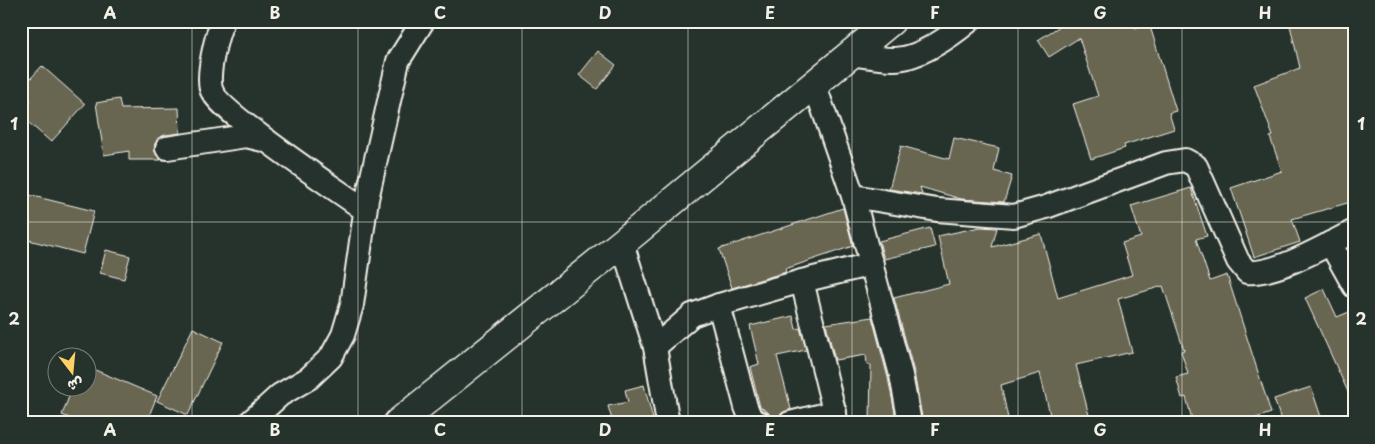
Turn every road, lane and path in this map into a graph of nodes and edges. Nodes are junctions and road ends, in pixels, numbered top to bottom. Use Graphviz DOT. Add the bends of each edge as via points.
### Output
graph roads {
  1 [pos="223,21"];
  2 [pos="423,21"];
  3 [pos="892,21"];
  4 [pos="968,21"];
  5 [pos="850,54"];
  6 [pos="815,86"];
  7 [pos="268,141"];
  8 [pos="168,148"];
  9 [pos="853,196"];
  10 [pos="365,210"];
  11 [pos="1354,231"];
  12 [pos="622,243"];
  13 [pos="1330,243"];
  14 [pos="872,264"];
  15 [pos="802,281"];
  16 [pos="1354,286"];
  17 [pos="719,305"];
  18 [pos="655,347"];
  19 [pos="836,417"];
  20 [pos="249,423"];
  21 [pos="398,423"];
  22 [pos="668,423"];
  23 [pos="760,423"];
  24 [pos="790,423"];
  25 [pos="910,423"];
  1 -- 7 [label="street" via="213,54 211,89 219,102"];
  2 -- 10 [label="street" via="398,61"];
  3 -- 5 [label="main road"];
  4 -- 5 [label="street" via="956,32 912,55 895,59"];
  5 -- 6 [label="main road"];
  6 -- 9 [label="street"];
  6 -- 12 [label="main road"];
  7 -- 8 [label="street" via="246,136"];
  7 -- 10 [label="street"];
  9 -- 13 [label="street" via="937,210 1014,216 1166,162 1185,160 1198,165 1238,260 1247,272 1258,273"];
  9 -- 14 [label="street"];
  10 -- 20 [label="street" via="352,304 343,335 330,358 309,378 280,394"];
  11 -- 13 [label="street"];
  12 -- 18 [label="street"];
  12 -- 21 [label="main road"];
  13 -- 16 [label="street"];
  14 -- 15 [label="street"];
  14 -- 25 [label="street"];
  15 -- 17 [label="street"];
  15 -- 19 [label="street"];
  17 -- 18 [label="street" via="692,315"];
  17 -- 23 [label="street" via="746,407 752,419"];
  18 -- 22 [label="street"];
  19 -- 24 [label="street"];
}
